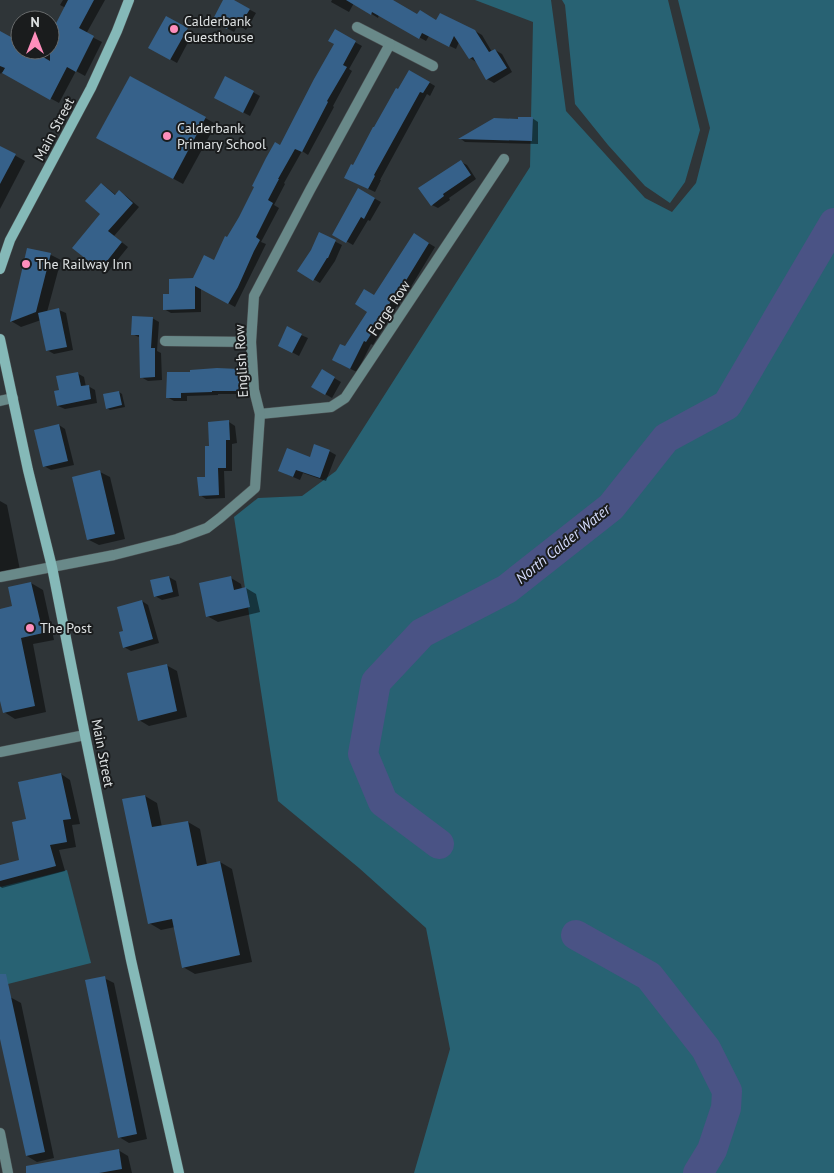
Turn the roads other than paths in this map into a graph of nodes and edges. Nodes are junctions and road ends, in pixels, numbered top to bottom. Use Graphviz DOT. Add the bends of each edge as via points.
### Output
graph roads {
  1 [pos="129,0"];
  2 [pos="357,27"];
  3 [pos="390,44"];
  4 [pos="434,66"];
  5 [pos="504,159"];
  6 [pos="0,269"];
  7 [pos="0,339"];
  8 [pos="164,341"];
  9 [pos="252,342"];
  10 [pos="13,398"];
  11 [pos="0,401"];
  12 [pos="260,414"];
  13 [pos="52,567"];
  14 [pos="0,578"];
  15 [pos="85,735"];
  16 [pos="0,752"];
  17 [pos="0,1133"];
  18 [pos="8,1173"];
  19 [pos="179,1173"];
  1 -- 6 [label="main road, Main Street" via="92,88 10,240"];
  2 -- 3 [label="street"];
  3 -- 4 [label="street"];
  3 -- 9 [label="street, English Row" via="254,296"];
  5 -- 12 [label="street, Forge Row" via="345,398 331,407"];
  7 -- 10 [label="main road, Main Street"];
  8 -- 9 [label="street"];
  9 -- 12 [label="street, English Row" via="254,390"];
  10 -- 11 [label="street"];
  10 -- 13 [label="main road, Main Street"];
  12 -- 13 [label="street, English Row" via="255,488 207,528 114,555"];
  13 -- 14 [label="street, English Row"];
  13 -- 15 [label="main road, Main Street"];
  15 -- 16 [label="street"];
  15 -- 19 [label="main road, Main Street"];
  17 -- 18 [label="street"];
}
